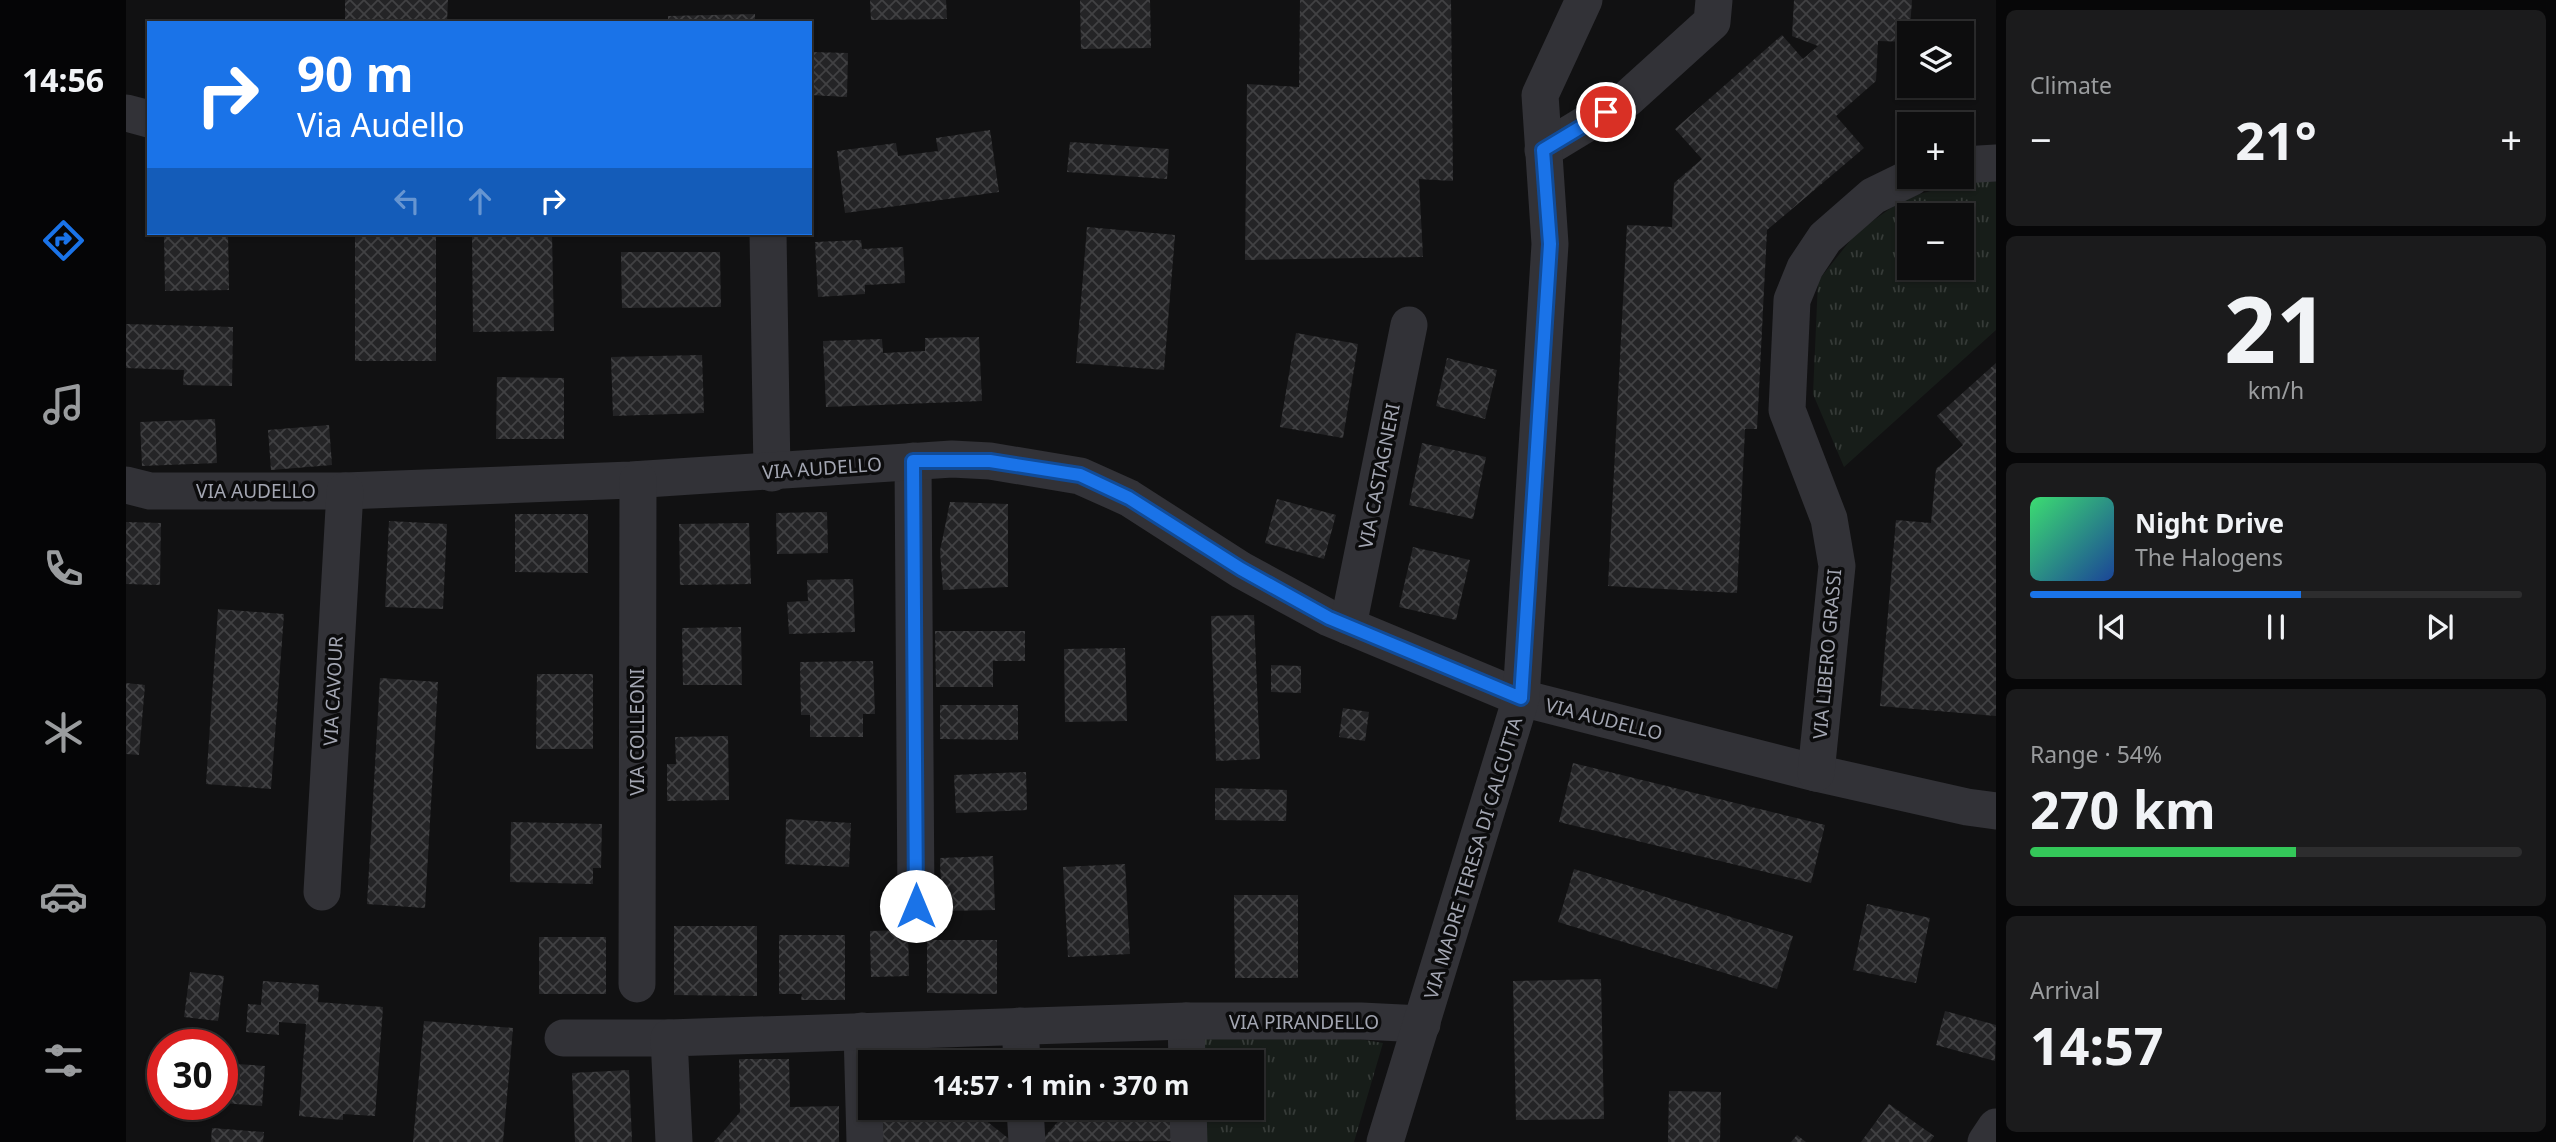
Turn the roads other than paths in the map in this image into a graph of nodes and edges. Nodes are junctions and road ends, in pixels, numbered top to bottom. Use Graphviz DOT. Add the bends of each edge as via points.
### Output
graph roads {
  1 [pos="1584,0"];
  2 [pos="1714,0"];
  3 [pos="126,113"];
  4 [pos="147,118"];
  5 [pos="1543,150"];
  6 [pos="1996,163"];
  7 [pos="1974,164"];
  8 [pos="1897,184"];
  9 [pos="768,235"];
  10 [pos="1409,325"];
  11 [pos="913,461"];
  12 [pos="772,473"];
  13 [pos="638,480"];
  14 [pos="126,485"];
  15 [pos="345,491"];
  16 [pos="1348,626"];
  17 [pos="1521,698"];
  18 [pos="1816,774"];
  19 [pos="1996,811"];
  20 [pos="322,892"];
  21 [pos="916,906"];
  22 [pos="637,984"];
  23 [pos="1186,1021"];
  24 [pos="1422,1024"];
  25 [pos="1020,1026"];
  26 [pos="862,1031"];
  27 [pos="563,1038"];
  28 [pos="669,1038"];
  29 [pos="1021,1050"];
  30 [pos="1187,1050"];
  31 [pos="1026,1120"];
  32 [pos="1188,1120"];
  33 [pos="1996,1127"];
  34 [pos="674,1142"];
  35 [pos="865,1142"];
  36 [pos="1027,1142"];
  37 [pos="1189,1142"];
  38 [pos="1385,1142"];
  39 [pos="1986,1142"];
  1 -- 5 [label="street, VIA MADRE TERESA DI CALCUTTA" via="1541,95"];
  2 -- 5 [label="street" via="1712,22 1627,99"];
  3 -- 4 [label="street"];
  5 -- 17 [label="street, VIA MADRE TERESA DI CALCUTTA" via="1550,244"];
  6 -- 7 [label="street"];
  8 -- 18 [label="street, VIA LIBERO GRASSI" via="1873,196 1825,238 1805,268 1792,300 1787,410 1829,519 1837,566"];
  9 -- 12 [label="street"];
  10 -- 16 [label="street, VIA CASTAGNERI"];
  11 -- 12 [label="street, VIA AUDELLO"];
  11 -- 16 [label="street, VIA AUDELLO" via="990,461 1080,475 1129,498 1241,569"];
  11 -- 21 [label="street"];
  12 -- 13 [label="street, VIA AUDELLO"];
  13 -- 15 [label="street, VIA AUDELLO"];
  13 -- 22 [label="street, VIA COLLEONI"];
  14 -- 15 [label="street, VIA AUDELLO" via="150,491"];
  15 -- 20 [label="street, VIA CAVOUR"];
  16 -- 17 [label="street, VIA AUDELLO"];
  17 -- 18 [label="street, VIA AUDELLO"];
  17 -- 24 [label="street, VIA MADRE TERESA DI CALCUTTA"];
  18 -- 19 [label="street, VIA AUDELLO"];
  23 -- 24 [label="street, VIA PIRANDELLO"];
  23 -- 25 [label="street, VIA PIRANDELLO"];
  23 -- 30 [label="street"];
  24 -- 38 [label="street, VIA MADRE TERESA DI CALCUTTA"];
  25 -- 26 [label="street, VIA PIRANDELLO"];
  25 -- 29 [label="street"];
  26 -- 28 [label="street, VIA PIRANDELLO"];
  26 -- 35 [label="street"];
  27 -- 28 [label="street, VIA PIRANDELLO"];
  28 -- 34 [label="street"];
  31 -- 36 [label="street"];
  32 -- 37 [label="street"];
  33 -- 39 [label="street"];
}
